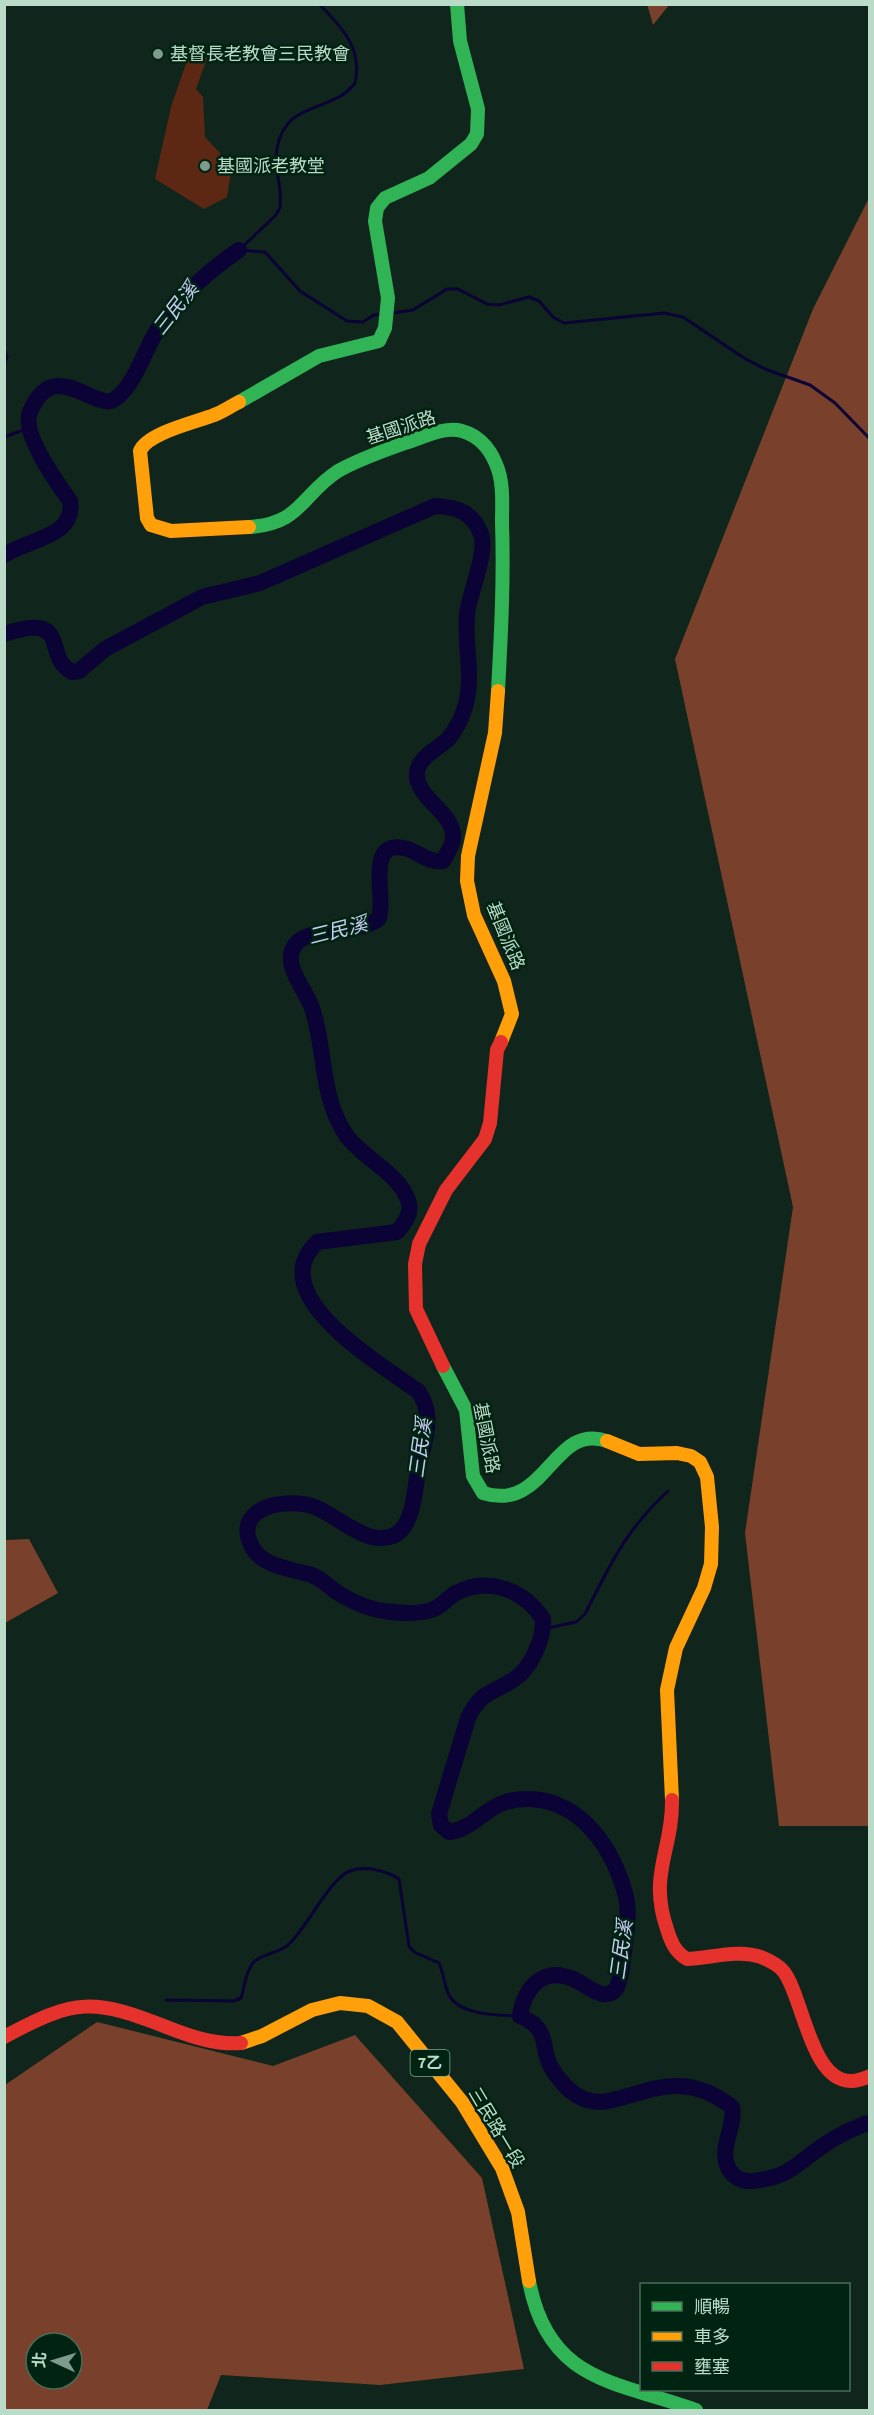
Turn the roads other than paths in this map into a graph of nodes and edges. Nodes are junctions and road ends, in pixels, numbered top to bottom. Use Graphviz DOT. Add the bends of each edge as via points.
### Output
graph roads {
  1 [pos="457,4"];
  2 [pos="4,2037"];
  3 [pos="870,2076"];
  4 [pos="640,2391"];
  5 [pos="640,2391"];
  6 [pos="696,2410"];
  1 -- 3 [label="street, 基國派路" via="460,41 478,109 477,134 471,144 429,178 385,198 377,208 375,221 387,314 379,341 319,356 218,414 170,429 148,441 140,451 147,518 151,525 171,531 270,526 283,521 337,472 441,431 460,430 477,437 497,466 504,582 495,733 468,856 467,881 474,915 504,981 512,1014 497,1050 485,1139 451,1181 418,1244 416,1309 466,1410 473,1476 483,1493 504,1499 525,1491 569,1448 591,1437 640,1454 682,1453 703,1466 712,1557 669,1672 666,1728 672,1811 660,1863 663,1917 678,1954 687,1959 757,1956 783,1971 808,2039 826,2067 850,2080 861,2081"];
  2 -- 4 [label="street, 三民路一段 / 7乙" via="45,2015 88,2005 130,2013 218,2044 243,2043 267,2034 319,2005 352,2003 387,2015 403,2028 463,2103 505,2173 519,2215 536,2315 545,2336 563,2356 599,2377"];
  5 -- 6 [label="street, 三民路一段 / 7乙"];
}
